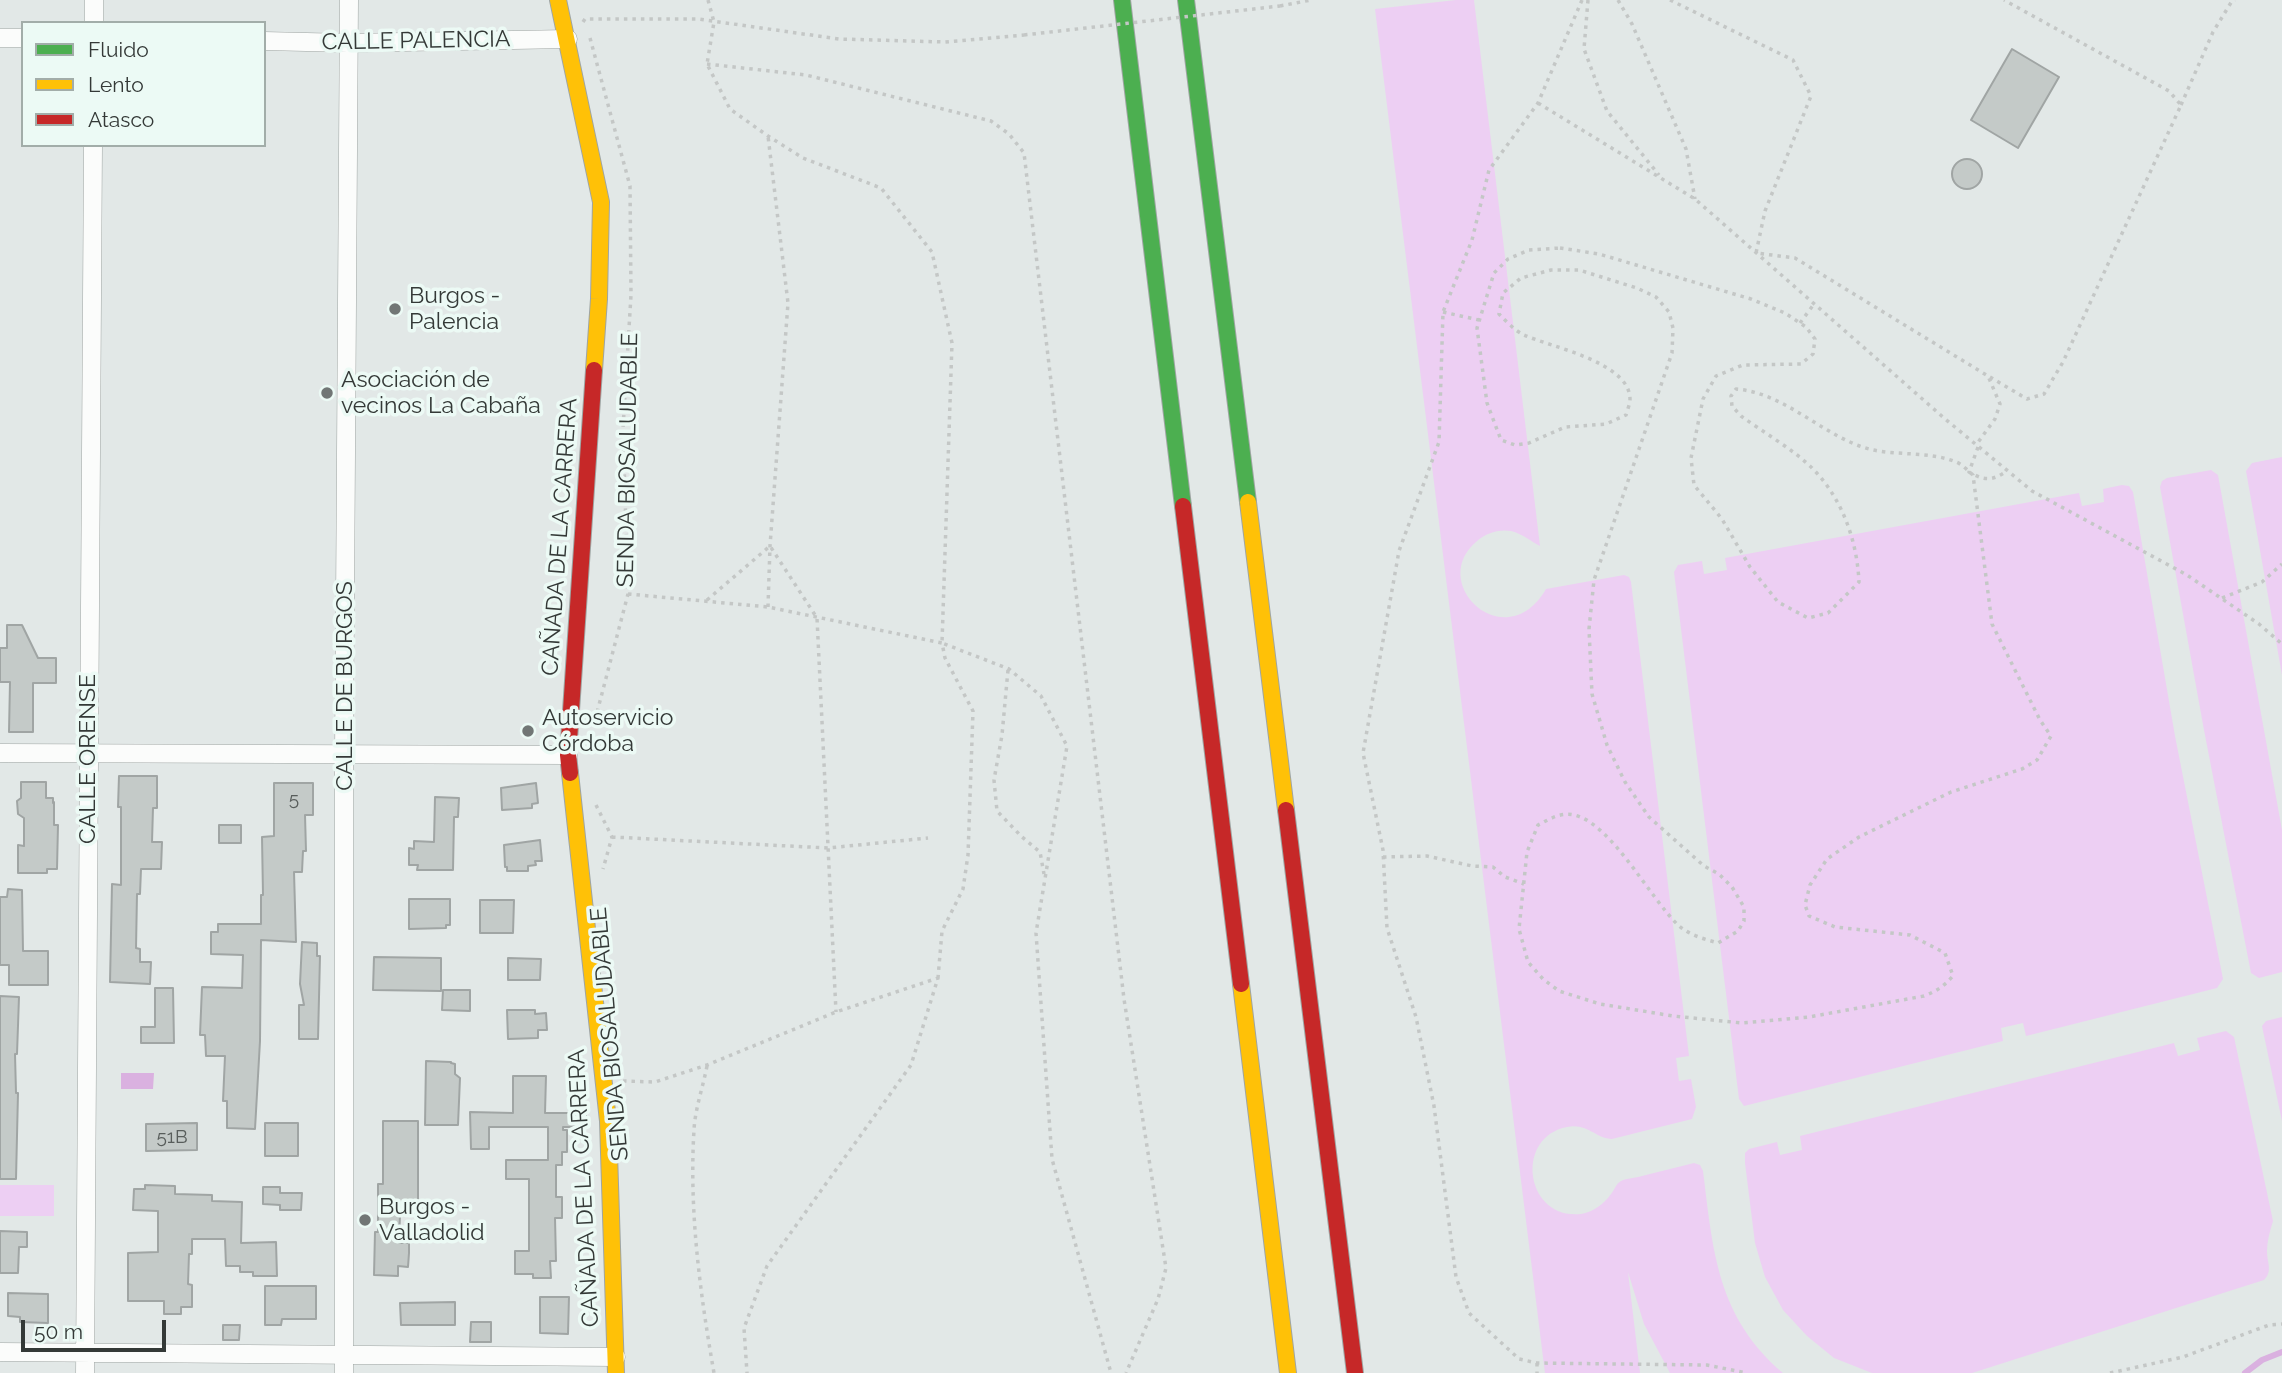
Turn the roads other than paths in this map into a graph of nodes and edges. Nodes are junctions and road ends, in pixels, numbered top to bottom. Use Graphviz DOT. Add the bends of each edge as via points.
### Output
graph roads {
  1 [pos="94,0"];
  2 [pos="349,0"];
  3 [pos="558,0"];
  4 [pos="1122,0"];
  5 [pos="1186,0"];
  6 [pos="94,21"];
  7 [pos="0,38"];
  8 [pos="21,38"];
  9 [pos="568,39"];
  10 [pos="266,41"];
  11 [pos="348,43"];
  12 [pos="93,147"];
  13 [pos="0,753"];
  14 [pos="88,753"];
  15 [pos="344,754"];
  16 [pos="568,755"];
  17 [pos="0,1352"];
  18 [pos="86,1353"];
  19 [pos="344,1364"];
  20 [pos="616,1365"];
  21 [pos="85,1373"];
  22 [pos="1288,1373"];
  23 [pos="1355,1373"];
  1 -- 6 [label="street"];
  2 -- 11 [label="street, CALLE DE BURGOS"];
  3 -- 9 [label="main road, CAÑADA DE LA CARRERA"];
  4 -- 22 [label="main road"];
  5 -- 23 [label="main road"];
  7 -- 8 [label="street"];
  9 -- 11 [label="street, CALLE PALENCIA"];
  9 -- 16 [label="main road, CAÑADA DE LA CARRERA" via="601,202 599,299"];
  10 -- 11 [label="street, CALLE PALENCIA"];
  11 -- 15 [label="street, CALLE DE BURGOS"];
  12 -- 14 [label="street, CALLE ORENSE"];
  13 -- 14 [label="street"];
  14 -- 15 [label="street"];
  14 -- 18 [label="street, CALLE ORENSE"];
  15 -- 16 [label="street"];
  15 -- 19 [label="street, CALLE DE BURGOS"];
  16 -- 20 [label="main road, CAÑADA DE LA CARRERA" via="608,1121"];
  17 -- 18 [label="street"];
  18 -- 19 [label="street"];
  18 -- 21 [label="street, CALLE ORENSE"];
  19 -- 20 [label="street"];
}
